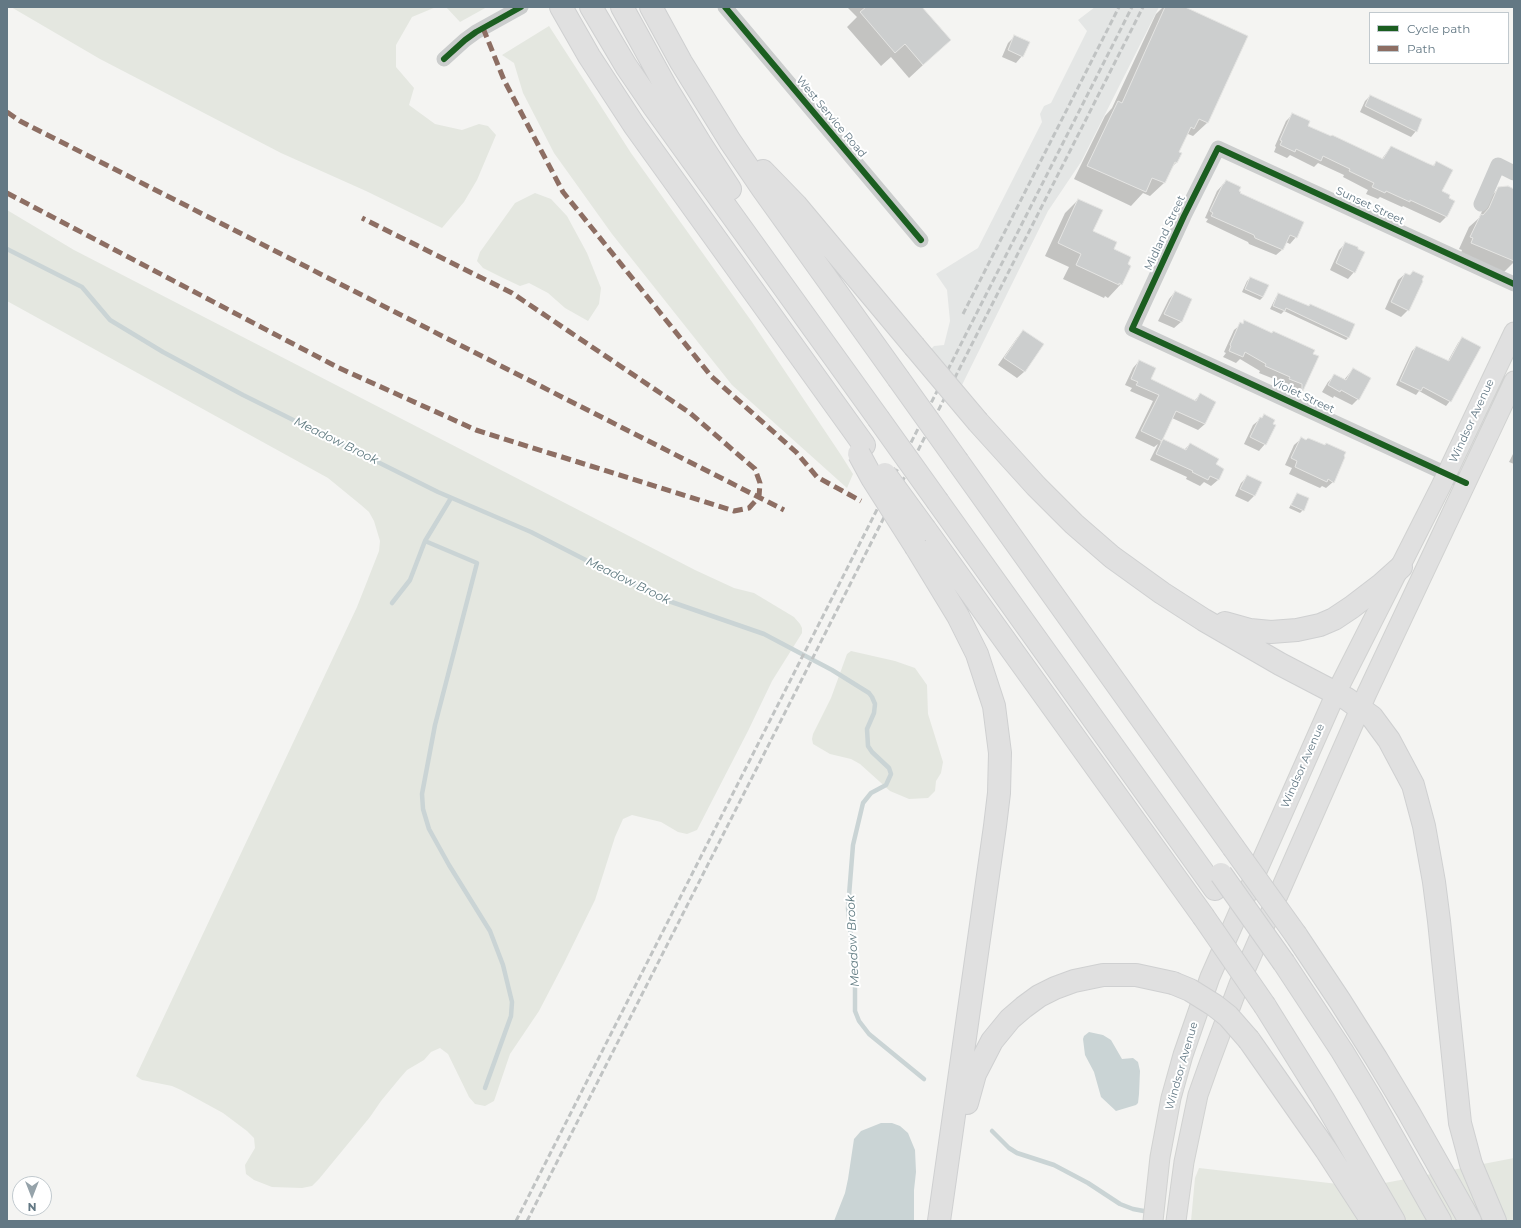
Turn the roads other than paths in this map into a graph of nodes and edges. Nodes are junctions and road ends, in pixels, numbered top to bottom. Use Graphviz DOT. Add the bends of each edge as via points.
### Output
graph roads {
  1 [pos="521,7"];
  2 [pos="591,7"];
  3 [pos="622,7"];
  4 [pos="652,7"];
  5 [pos="725,7"];
  6 [pos="564,12"];
  7 [pos="444,59"];
  8 [pos="730,140"];
  9 [pos="1218,148"];
  10 [pos="1514,173"];
  11 [pos="1482,204"];
  12 [pos="921,240"];
  13 [pos="1514,284"];
  14 [pos="1132,329"];
  15 [pos="1514,332"];
  16 [pos="1514,381"];
  17 [pos="881,411"];
  18 [pos="1467,432"];
  19 [pos="1486,440"];
  20 [pos="1447,474"];
  21 [pos="1466,483"];
  22 [pos="920,538"];
  23 [pos="1401,567"];
  24 [pos="1422,577"];
  25 [pos="1182,607"];
  26 [pos="1336,693"];
  27 [pos="1361,708"];
  28 [pos="1280,971"];
  29 [pos="1154,1212"];
  30 [pos="1177,1215"];
  31 [pos="939,1221"];
  32 [pos="950,1221"];
  33 [pos="1372,1221"];
  34 [pos="1394,1221"];
  35 [pos="1424,1221"];
  36 [pos="1440,1221"];
  37 [pos="1470,1221"];
  38 [pos="1495,1221"];
  1 -- 7 [label="street" via="476,32"];
  2 -- 17 [label="highway" via="654,107"];
  3 -- 17 [label="highway" via="667,90 711,160"];
  4 -- 8 [label="highway" via="681,62"];
  5 -- 12 [label="street, West Service Road"];
  6 -- 22 [label="highway, bridge" via="634,125 840,411 862,450"];
  8 -- 25 [label="highway, bridge" via="783,191 978,422 1036,486 1084,533 1128,570"];
  8 -- 37 [label="highway, bridge" via="1296,935 1376,1058"];
  9 -- 13 [label="street, Sunset Street"];
  9 -- 14 [label="street, Midland Street"];
  10 -- 11 [label="street" via="1498,165"];
  14 -- 20 [label="street, Violet Street"];
  15 -- 18 [label="main road, Windsor Avenue"];
  16 -- 19 [label="main road, Windsor Avenue"];
  17 -- 28 [label="highway, bridge"];
  18 -- 19 [label="main road"];
  18 -- 20 [label="main road, Windsor Avenue"];
  19 -- 21 [label="main road, Windsor Avenue"];
  20 -- 21 [label="street, Violet Street"];
  20 -- 23 [label="main road, Windsor Avenue"];
  21 -- 24 [label="main road, Windsor Avenue"];
  22 -- 31 [label="highway" via="977,654 994,706 1000,753 995,826"];
  22 -- 34 [label="highway, bridge" via="1203,916 1324,1098"];
  23 -- 24 [label="main road"];
  23 -- 25 [label="highway" via="1343,613 1320,625 1297,630 1250,630"];
  23 -- 26 [label="main road, Windsor Avenue"];
  24 -- 27 [label="main road, Windsor Avenue"];
  25 -- 26 [label="highway"];
  26 -- 27 [label="highway"];
  26 -- 29 [label="main road, Windsor Avenue" via="1219,956 1197,1012 1167,1119"];
  27 -- 30 [label="main road, Windsor Avenue" via="1247,964 1209,1064 1198,1095 1188,1137"];
  27 -- 38 [label="highway" via="1378,725 1396,751 1411,780 1421,810 1439,921 1460,1123 1471,1164"];
  28 -- 35 [label="highway"];
  28 -- 36 [label="highway" via="1342,1051"];
  32 -- 33 [label="highway, bridge" via="967,1104 987,1049 1010,1019 1048,991 1064,984 1103,975 1136,975 1173,983 1195,993 1228,1016 1249,1040"];
}
